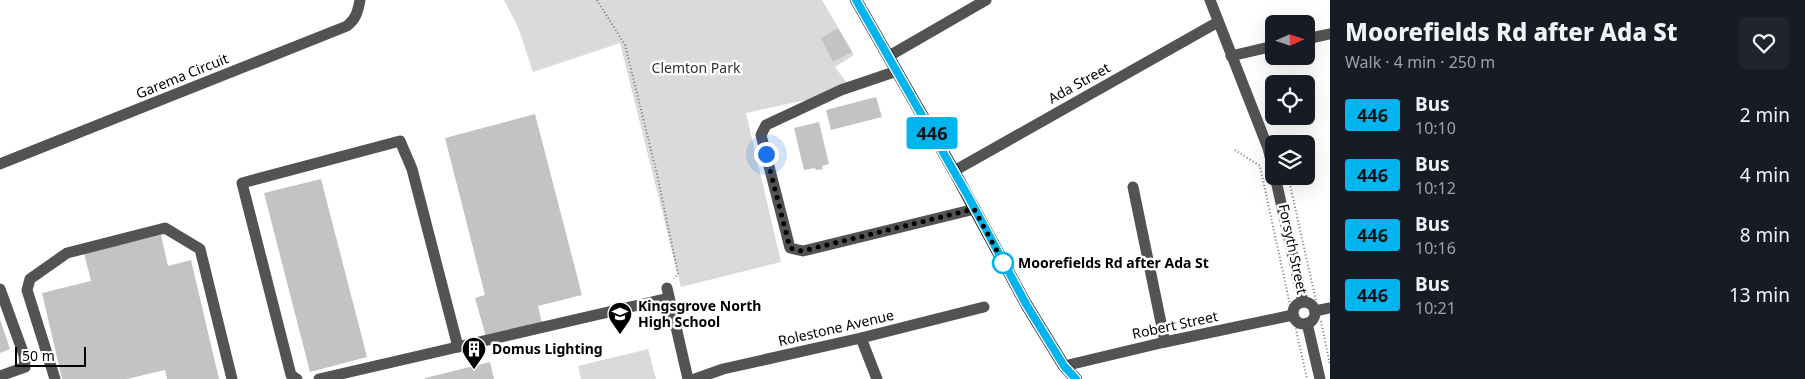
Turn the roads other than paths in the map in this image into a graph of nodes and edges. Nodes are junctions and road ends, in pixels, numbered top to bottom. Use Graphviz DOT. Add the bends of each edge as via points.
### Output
graph roads {
  1 [pos="360,0"];
  2 [pos="856,0"];
  3 [pos="986,0"];
  4 [pos="1210,0"];
  5 [pos="1218,22"];
  6 [pos="1330,34"];
  7 [pos="1315,37"];
  8 [pos="1265,48"];
  9 [pos="889,56"];
  10 [pos="1231,56"];
  11 [pos="897,72"];
  12 [pos="1265,141"];
  13 [pos="0,164"];
  14 [pos="954,171"];
  15 [pos="1276,185"];
  16 [pos="1133,187"];
  17 [pos="974,209"];
  18 [pos="0,289"];
  19 [pos="1303,302"];
  20 [pos="984,307"];
  21 [pos="1330,308"];
  22 [pos="1317,311"];
  23 [pos="1293,315"];
  24 [pos="1307,323"];
  25 [pos="861,338"];
  26 [pos="1165,342"];
  27 [pos="458,347"];
  28 [pos="1064,366"];
  29 [pos="0,376"];
  30 [pos="55,379"];
  31 [pos="232,379"];
  32 [pos="297,379"];
  33 [pos="319,379"];
  34 [pos="688,379"];
  35 [pos="695,379"];
  36 [pos="877,379"];
  37 [pos="1067,379"];
  38 [pos="1076,379"];
  39 [pos="1320,379"];
  1 -- 13 [label="street, Garema Circuit" via="356,16 346,26"];
  2 -- 9 [label="main road"];
  3 -- 9 [label="street"];
  4 -- 5 [label="street, Forsyth Street"];
  5 -- 10 [label="street, Forsyth Street"];
  5 -- 14 [label="street, Ada Street"];
  6 -- 7 [label="street"];
  8 -- 10 [label="street"];
  9 -- 11 [label="main road"];
  10 -- 12 [label="street, Forsyth Street"];
  11 -- 14 [label="main road"];
  11 -- 17 [label="street" via="840,90 766,125 761,136 790,248 802,251"];
  14 -- 17 [label="main road"];
  15 -- 19 [label="street, Forsyth Street"];
  16 -- 26 [label="street"];
  17 -- 28 [label="main road"];
  18 -- 29 [label="street" via="24,355 25,367"];
  19 -- 22 [label="street"];
  19 -- 23 [label="street" via="1294,308"];
  20 -- 25 [label="street, Rolestone Avenue"];
  21 -- 22 [label="street"];
  22 -- 24 [label="street"];
  23 -- 24 [label="street" via="1297,321"];
  23 -- 26 [label="street, Robert Street"];
  24 -- 39 [label="street"];
  25 -- 35 [label="street, Rolestone Avenue"];
  25 -- 36 [label="street"];
  26 -- 28 [label="street, Robert Street"];
  27 -- 32 [label="street" via="412,169 400,141 242,182 292,375"];
  27 -- 33 [label="street"];
  27 -- 34 [label="street" via="668,293"];
  28 -- 37 [label="main road"];
  28 -- 38 [label="main road"];
  30 -- 31 [label="street" via="27,290 30,279 67,253 165,228 200,249"];
}
